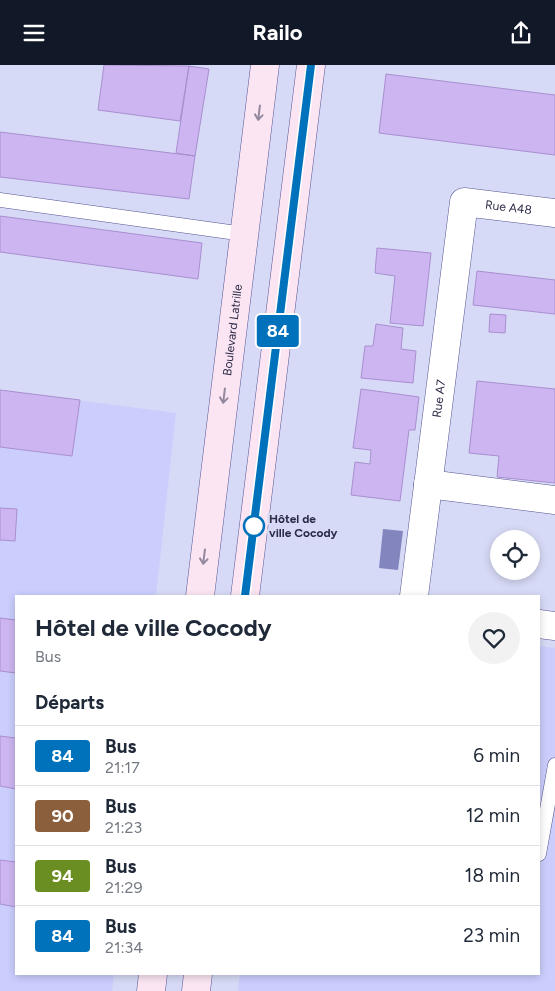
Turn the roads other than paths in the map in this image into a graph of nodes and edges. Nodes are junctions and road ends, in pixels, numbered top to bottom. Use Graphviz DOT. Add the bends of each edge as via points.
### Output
graph roads {
  1 [pos="265,65"];
  2 [pos="311,65"];
  3 [pos="0,200"];
  4 [pos="464,202"];
  5 [pos="555,213"];
  6 [pos="244,234"];
  7 [pos="428,484"];
  8 [pos="555,500"];
  9 [pos="200,595"];
  10 [pos="245,595"];
  11 [pos="414,595"];
  12 [pos="540,624"];
  13 [pos="555,626"];
  14 [pos="555,765"];
  15 [pos="540,848"];
  16 [pos="153,975"];
  17 [pos="198,975"];
  18 [pos="151,991"];
  19 [pos="196,991"];
  1 -- 6 [label="street, Boulevard Latrille, one-way"];
  2 -- 10 [label="street"];
  3 -- 6 [label="lane"];
  4 -- 5 [label="street, Rue A48"];
  4 -- 7 [label="street, Rue A7"];
  6 -- 9 [label="street, Boulevard Latrille, one-way"];
  7 -- 8 [label="street"];
  7 -- 11 [label="street, Rue A7"];
  12 -- 13 [label="street"];
  14 -- 15 [label="lane"];
  16 -- 18 [label="street"];
  17 -- 19 [label="street"];
}
